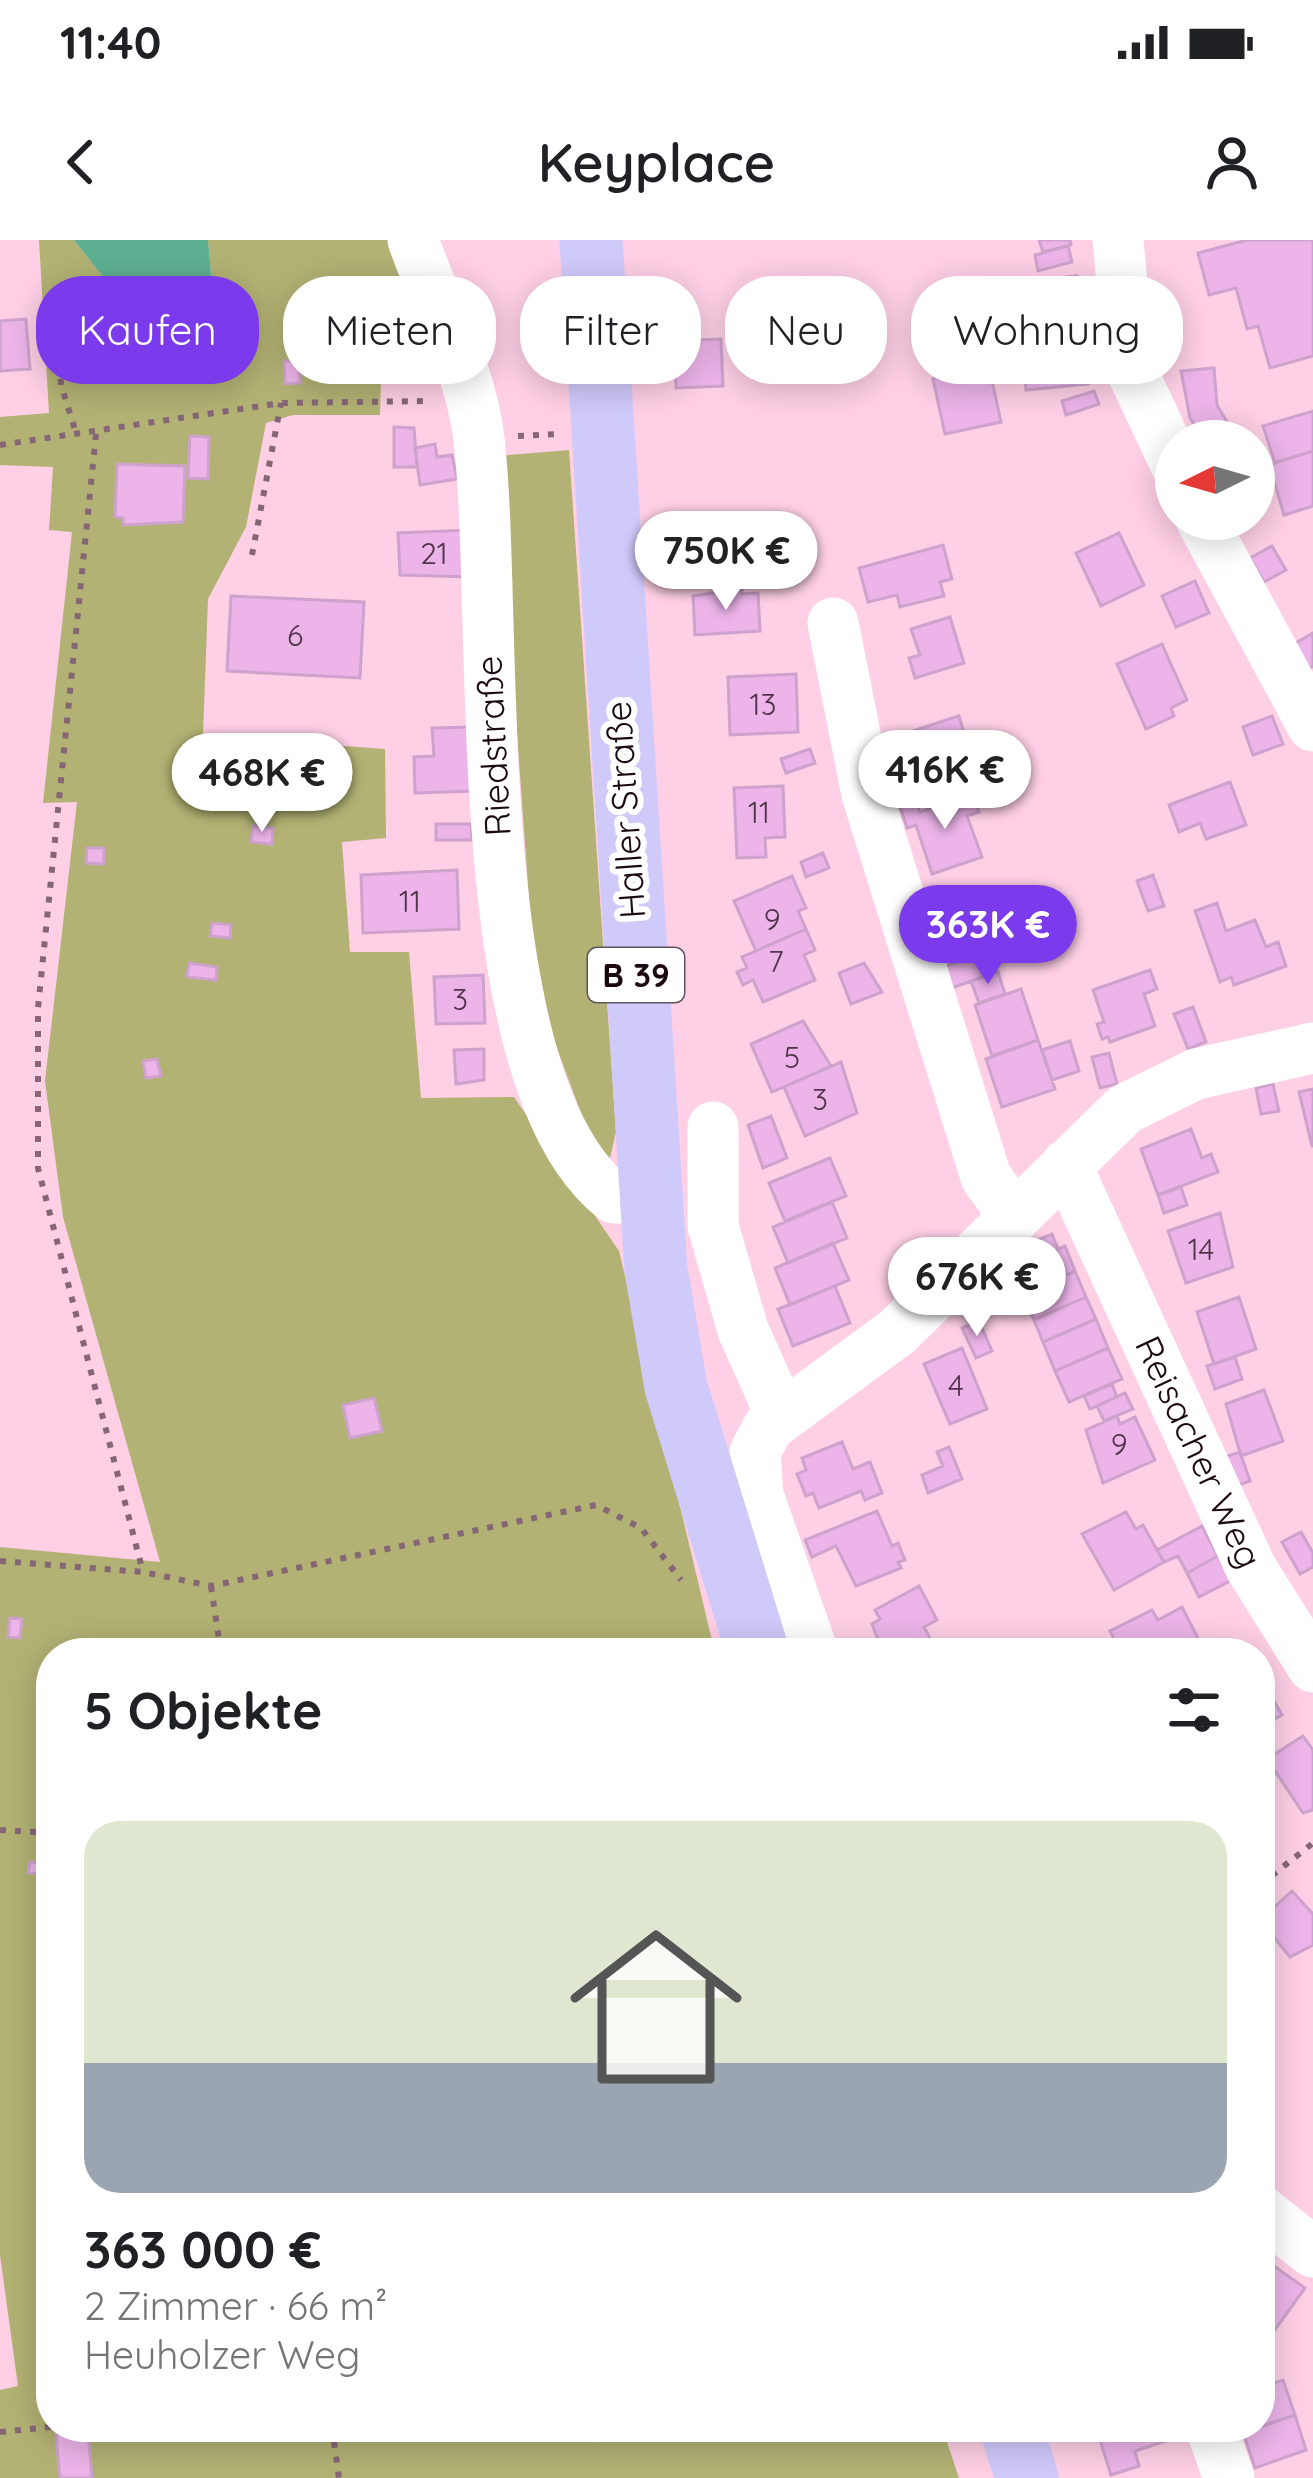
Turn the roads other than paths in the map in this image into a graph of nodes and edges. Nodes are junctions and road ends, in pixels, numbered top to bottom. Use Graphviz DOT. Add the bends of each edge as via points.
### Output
graph roads {
  1 [pos="413,240"];
  2 [pos="591,240"];
  3 [pos="1118,240"];
  4 [pos="1155,420"];
  5 [pos="1212,540"];
  6 [pos="833,622"];
  7 [pos="1313,726"];
  8 [pos="1313,1048"];
  9 [pos="713,1127"];
  10 [pos="1066,1165"];
  11 [pos="650,1199"];
  12 [pos="1016,1217"];
  13 [pos="768,1434"];
  14 [pos="753,1638"];
  15 [pos="808,1638"];
  16 [pos="1313,1667"];
  17 [pos="1275,2222"];
  18 [pos="1313,2252"];
  19 [pos="1016,2442"];
  20 [pos="1216,2442"];
  21 [pos="1027,2478"];
  22 [pos="1229,2478"];
  1 -- 11 [label="street, Riedstraße" via="474,419 503,913 527,1034 579,1164 614,1198"];
  2 -- 11 [label="main road, Haller Straße / B 39"];
  3 -- 4 [label="street" via="1130,367"];
  5 -- 7 [label="street"];
  6 -- 12 [label="street" via="867,794 986,1177"];
  8 -- 10 [label="street" via="1196,1074 1125,1109"];
  9 -- 13 [label="street" via="713,1226"];
  10 -- 12 [label="street"];
  10 -- 16 [label="street, Reisacher Weg" via="1251,1568"];
  11 -- 14 [label="main road, Haller Straße / B 39" via="676,1387"];
  12 -- 13 [label="street" via="897,1332"];
  13 -- 15 [label="street" via="758,1495"];
  17 -- 18 [label="street"];
  19 -- 21 [label="main road"];
  20 -- 22 [label="street"];
}
